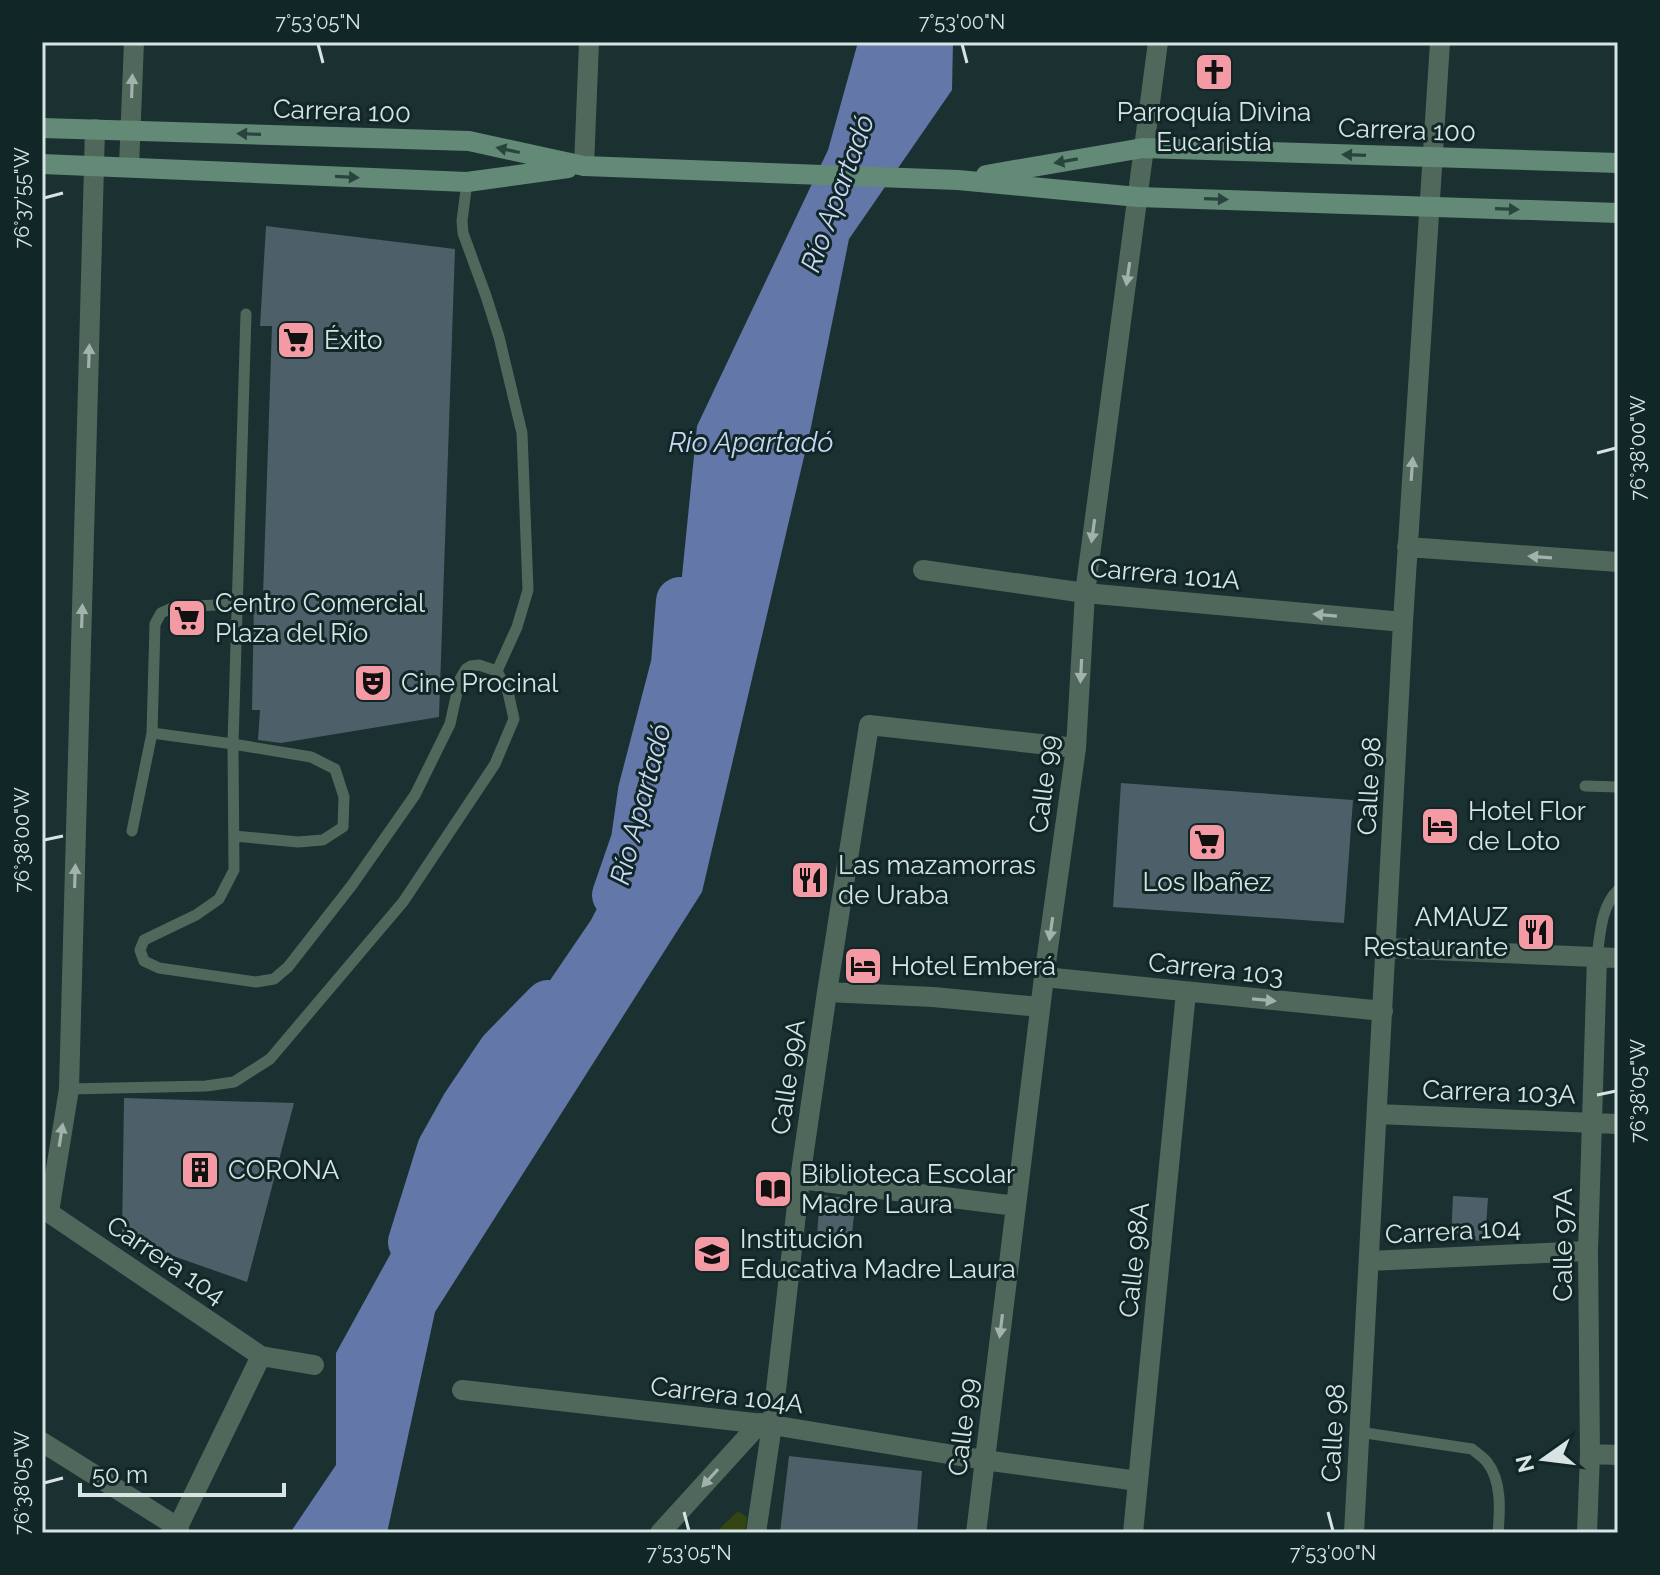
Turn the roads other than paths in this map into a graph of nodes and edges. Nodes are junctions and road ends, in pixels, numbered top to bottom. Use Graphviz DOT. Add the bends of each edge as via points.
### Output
graph roads {
  1 [pos="134,42"];
  2 [pos="589,42"];
  3 [pos="1158,42"];
  4 [pos="1440,42"];
  5 [pos="42,128"];
  6 [pos="95,129"];
  7 [pos="130,130"];
  8 [pos="1143,148"];
  9 [pos="1432,157"];
  10 [pos="1618,163"];
  11 [pos="42,164"];
  12 [pos="95,166"];
  13 [pos="584,166"];
  14 [pos="129,167"];
  15 [pos="958,180"];
  16 [pos="467,182"];
  17 [pos="1138,197"];
  18 [pos="1429,206"];
  19 [pos="1618,213"];
  20 [pos="246,314"];
  21 [pos="1407,547"];
  22 [pos="1618,562"];
  23 [pos="923,570"];
  24 [pos="1085,593"];
  25 [pos="237,604"];
  26 [pos="1403,622"];
  27 [pos="497,671"];
  28 [pos="152,733"];
  29 [pos="233,744"];
  30 [pos="1076,748"];
  31 [pos="1585,786"];
  32 [pos="1618,787"];
  33 [pos="132,831"];
  34 [pos="234,836"];
  35 [pos="1618,890"];
  36 [pos="1386,948"];
  37 [pos="1597,957"];
  38 [pos="1618,958"];
  39 [pos="1044,977"];
  40 [pos="827,992"];
  41 [pos="1186,992"];
  42 [pos="1040,1007"];
  43 [pos="1383,1011"];
  44 [pos="69,1089"];
  45 [pos="1377,1114"];
  46 [pos="1591,1121"];
  47 [pos="1618,1124"];
  48 [pos="800,1179"];
  49 [pos="1016,1206"];
  50 [pos="45,1210"];
  51 [pos="1588,1251"];
  52 [pos="1369,1261"];
  53 [pos="261,1356"];
  54 [pos="314,1365"];
  55 [pos="462,1390"];
  56 [pos="766,1424"];
  57 [pos="1359,1432"];
  58 [pos="42,1442"];
  59 [pos="1590,1454"];
  60 [pos="1618,1455"];
  61 [pos="984,1460"];
  62 [pos="1138,1481"];
  63 [pos="177,1531"];
  64 [pos="660,1533"];
  65 [pos="756,1533"];
  66 [pos="976,1533"];
  67 [pos="1133,1533"];
  68 [pos="1354,1533"];
  69 [pos="1498,1533"];
  70 [pos="1587,1533"];
  7 -- 1 [label="street, one-way"];
  2 -- 13 [label="street"];
  3 -- 8 [label="street, Calle 99"];
  4 -- 9 [label="street, Calle 98"];
  5 -- 6 [label="main road, Carrera 100"];
  6 -- 7 [label="main road, Carrera 100"];
  6 -- 12 [label="street"];
  13 -- 7 [label="main road, Carrera 100, one-way" via="469,141"];
  7 -- 14 [label="street"];
  9 -- 8 [label="main road, Carrera 100, one-way"];
  8 -- 15 [label="main road, Carrera 100, one-way"];
  8 -- 17 [label="street, Calle 99"];
  9 -- 10 [label="main road, Carrera 100"];
  9 -- 18 [label="street, Calle 98"];
  11 -- 12 [label="main road, Carrera 100"];
  12 -- 14 [label="main road, Carrera 100"];
  44 -- 12 [label="street, one-way"];
  13 -- 15 [label="main road, Carrera 100"];
  13 -- 16 [label="main road, Carrera 100"];
  14 -- 16 [label="main road, Carrera 100, one-way"];
  15 -- 17 [label="main road, Carrera 100"];
  16 -- 27 [label="lane" via="463,233 499,337 522,433 528,590"];
  17 -- 18 [label="main road, Carrera 100, one-way"];
  17 -- 24 [label="street, Calle 99, one-way"];
  18 -- 19 [label="main road, Carrera 100, one-way"];
  21 -- 18 [label="street, Calle 98, one-way"];
  20 -- 25 [label="lane"];
  22 -- 21 [label="street, one-way"];
  21 -- 26 [label="street, Calle 98"];
  23 -- 24 [label="street, Carrera 101A"];
  26 -- 24 [label="street, Carrera 101A, one-way"];
  24 -- 30 [label="street, Calle 99, one-way"];
  25 -- 28 [label="lane" via="174,607 161,613 155,624"];
  25 -- 29 [label="lane"];
  26 -- 36 [label="street, Calle 98"];
  27 -- 34 [label="lane" via="479,665 466,669 450,724 415,795 352,885 274,979 256,982 159,968 144,961 144,940 219,899 234,870"];
  27 -- 44 [label="lane" via="514,719 495,764 403,902 270,1059 234,1082"];
  28 -- 29 [label="lane"];
  28 -- 33 [label="lane"];
  29 -- 34 [label="lane"];
  29 -- 34 [label="lane" via="311,757 335,769 344,797 343,827 323,840"];
  30 -- 39 [label="street, Calle 99, one-way"];
  30 -- 40 [label="street, Calle 99A" via="869,725"];
  31 -- 32 [label="lane"];
  35 -- 37 [label="lane" via="1604,911"];
  36 -- 37 [label="street"];
  36 -- 43 [label="street, Calle 98"];
  37 -- 38 [label="street"];
  37 -- 46 [label="street, Calle 97A"];
  39 -- 41 [label="street, Carrera 103"];
  39 -- 42 [label="street, Calle 99"];
  40 -- 42 [label="street"];
  40 -- 48 [label="street, Calle 99A"];
  41 -- 43 [label="street, Carrera 103, one-way"];
  41 -- 62 [label="street, Calle 98A"];
  42 -- 49 [label="street, Calle 99"];
  43 -- 45 [label="street, Calle 98"];
  50 -- 44 [label="street, one-way"];
  45 -- 46 [label="street, Carrera 103A"];
  45 -- 52 [label="street, Calle 98"];
  46 -- 47 [label="street, Carrera 103A"];
  46 -- 51 [label="street, Calle 97A"];
  48 -- 49 [label="street"];
  48 -- 56 [label="street, Calle 99A"];
  49 -- 61 [label="street, Calle 99, one-way"];
  50 -- 53 [label="street, Carrera 104"];
  51 -- 52 [label="street, Carrera 104"];
  51 -- 59 [label="street, Calle 97A"];
  52 -- 57 [label="street, Calle 98"];
  53 -- 54 [label="street"];
  53 -- 63 [label="street"];
  55 -- 56 [label="street, Carrera 104A"];
  56 -- 61 [label="street, Carrera 104A"];
  56 -- 64 [label="street, one-way"];
  56 -- 65 [label="street, Calle 99A"];
  57 -- 68 [label="street, Calle 98"];
  57 -- 69 [label="lane" via="1472,1449 1494,1475"];
  58 -- 63 [label="street"];
  59 -- 60 [label="street"];
  59 -- 70 [label="street, Calle 97A"];
  61 -- 62 [label="street, Carrera 104A"];
  61 -- 66 [label="street, Calle 99"];
  62 -- 67 [label="street, Calle 98A"];
}
